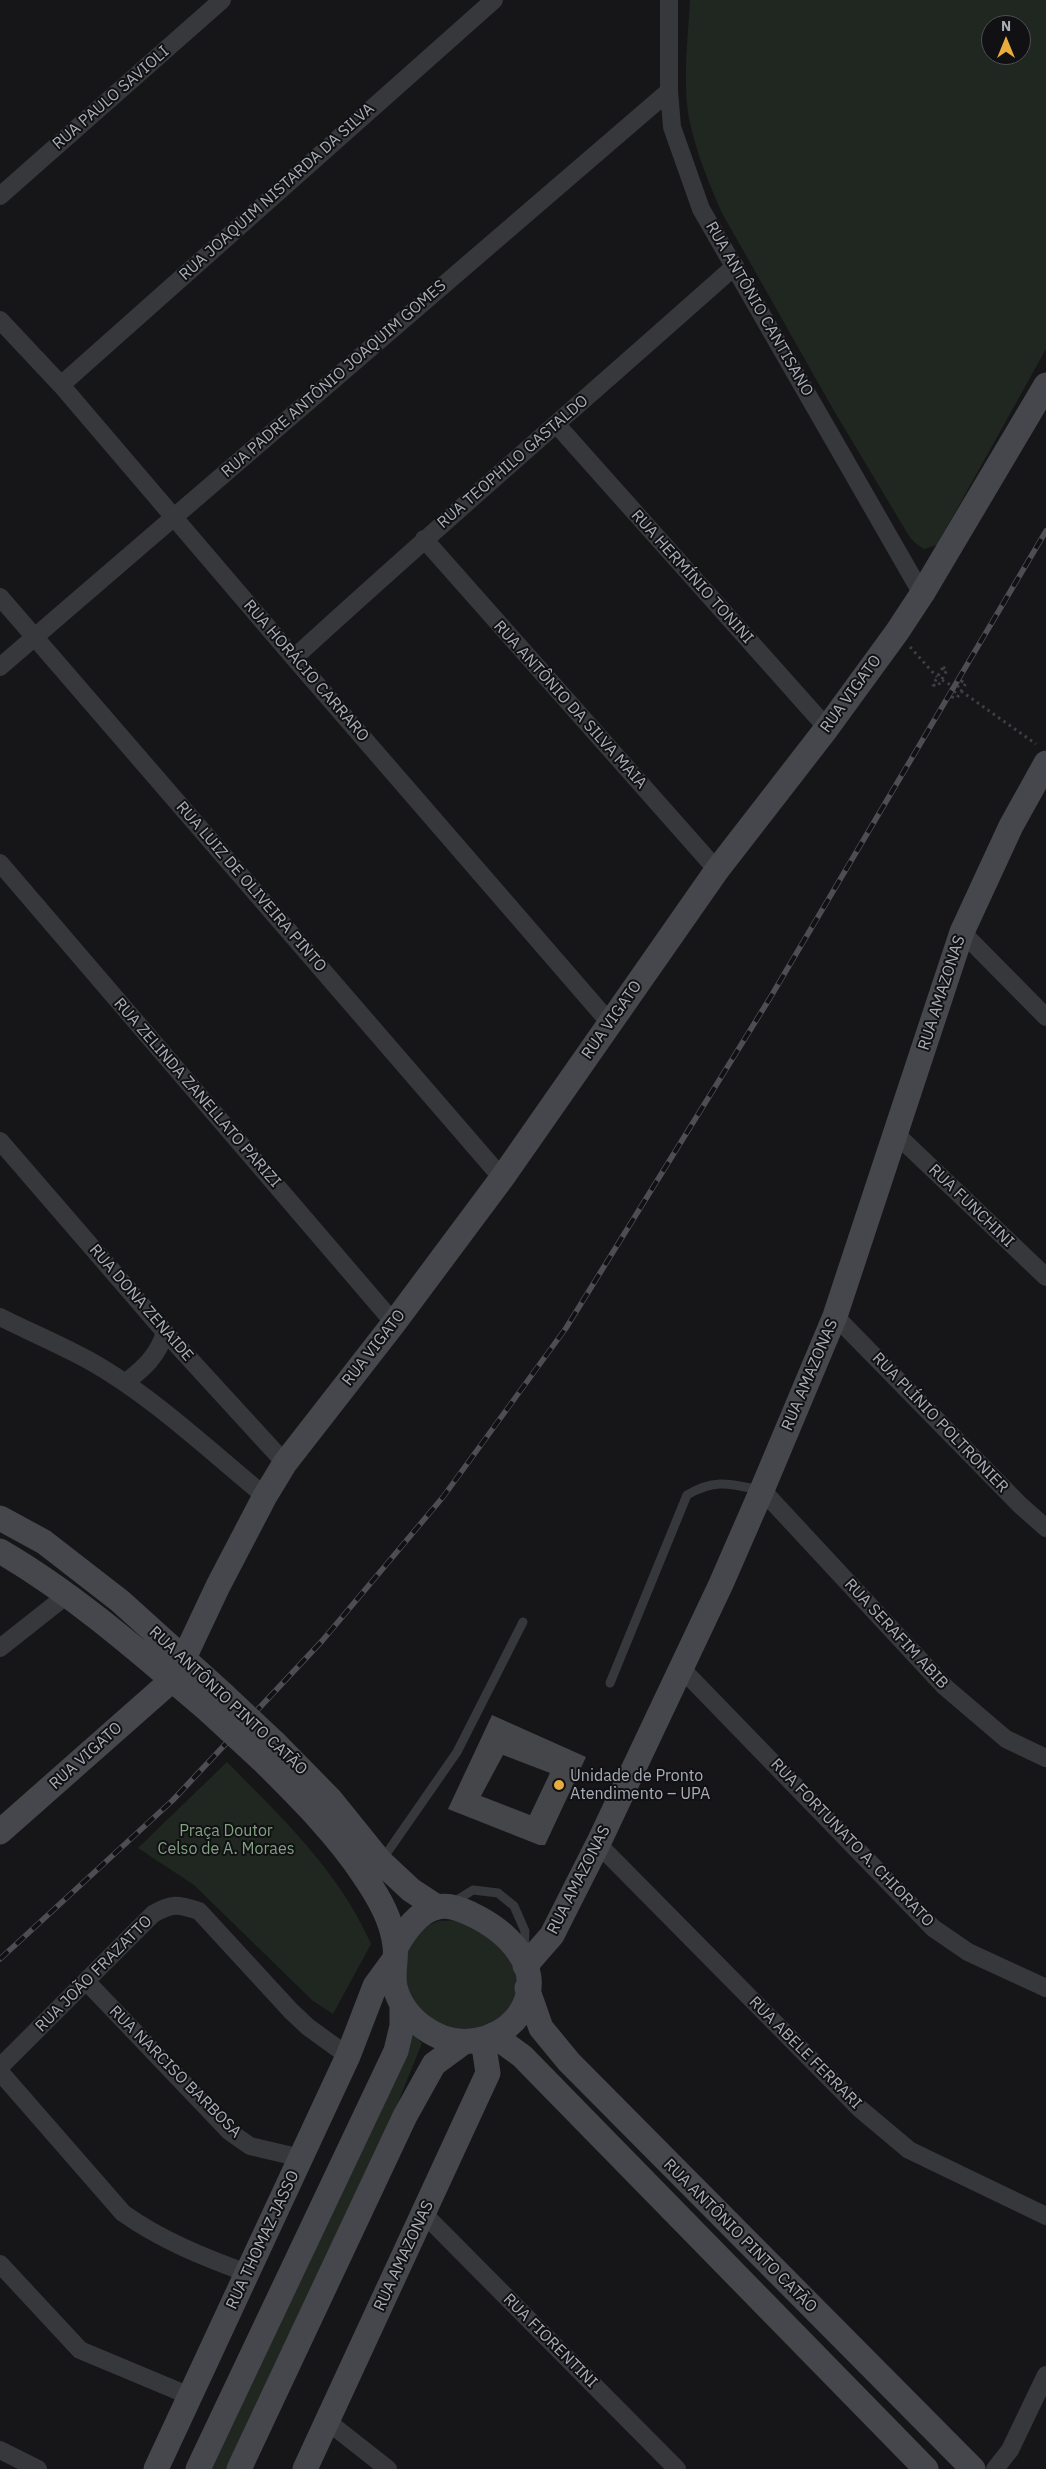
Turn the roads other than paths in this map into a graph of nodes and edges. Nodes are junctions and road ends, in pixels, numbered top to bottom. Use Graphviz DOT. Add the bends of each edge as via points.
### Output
graph roads {
  1 [pos="221,0"];
  2 [pos="494,0"];
  3 [pos="669,0"];
  4 [pos="669,90"];
  5 [pos="0,196"];
  6 [pos="735,266"];
  7 [pos="0,320"];
  8 [pos="60,385"];
  9 [pos="1046,385"];
  10 [pos="557,425"];
  11 [pos="174,517"];
  12 [pos="424,539"];
  13 [pos="922,594"];
  14 [pos="0,597"];
  15 [pos="35,637"];
  16 [pos="294,658"];
  17 [pos="0,667"];
  18 [pos="827,728"];
  19 [pos="1044,760"];
  20 [pos="0,863"];
  21 [pos="717,870"];
  22 [pos="962,932"];
  23 [pos="1046,1017"];
  24 [pos="610,1023"];
  25 [pos="896,1134"];
  26 [pos="0,1141"];
  27 [pos="502,1178"];
  28 [pos="1046,1277"];
  29 [pos="835,1316"];
  30 [pos="0,1318"];
  31 [pos="394,1323"];
  32 [pos="165,1332"];
  33 [pos="124,1384"];
  34 [pos="286,1463"];
  35 [pos="762,1490"];
  36 [pos="265,1496"];
  37 [pos="0,1518"];
  38 [pos="1046,1528"];
  39 [pos="0,1551"];
  40 [pos="67,1595"];
  41 [pos="523,1622"];
  42 [pos="0,1648"];
  43 [pos="184,1658"];
  44 [pos="680,1668"];
  45 [pos="172,1680"];
  46 [pos="610,1683"];
  47 [pos="217,1703"];
  48 [pos="268,1751"];
  49 [pos="1046,1758"];
  50 [pos="0,1832"];
  51 [pos="598,1844"];
  52 [pos="381,1862"];
  53 [pos="442,1906"];
  54 [pos="395,1954"];
  55 [pos="526,1972"];
  56 [pos="86,1981"];
  57 [pos="1046,1988"];
  58 [pos="399,1996"];
  59 [pos="365,2009"];
  60 [pos="480,2039"];
  61 [pos="348,2056"];
  62 [pos="0,2067"];
  63 [pos="0,2072"];
  64 [pos="301,2158"];
  65 [pos="423,2214"];
  66 [pos="1046,2216"];
  67 [pos="0,2264"];
  68 [pos="247,2273"];
  69 [pos="1046,2375"];
  70 [pos="190,2396"];
  71 [pos="327,2421"];
  72 [pos="0,2450"];
  73 [pos="38,2469"];
  74 [pos="156,2469"];
  75 [pos="198,2469"];
  76 [pos="239,2469"];
  77 [pos="305,2469"];
  78 [pos="388,2469"];
  79 [pos="677,2469"];
  80 [pos="926,2469"];
  81 [pos="973,2469"];
  82 [pos="995,2469"];
  1 -- 5 [label="street, RUA PAULO SAVIOLI"];
  2 -- 8 [label="street, RUA JOAQUIM NISTARDA DA SILVA"];
  3 -- 4 [label="street, RUA ANTÔNIO CANTISANO"];
  4 -- 6 [label="street, RUA ANTÔNIO CANTISANO" via="672,127 686,170 701,209"];
  4 -- 11 [label="street, RUA PADRE ANTÔNIO JOAQUIM GOMES"];
  6 -- 10 [label="street, RUA TEOPHILO GASTALDO"];
  6 -- 13 [label="street, RUA ANTÔNIO CANTISANO"];
  7 -- 8 [label="street, RUA HORÁCIO CARRARO"];
  8 -- 11 [label="street, RUA HORÁCIO CARRARO"];
  9 -- 13 [label="street, RUA VIGATO"];
  10 -- 12 [label="street, RUA TEOPHILO GASTALDO"];
  10 -- 18 [label="street, RUA HERMÍNIO TONINI"];
  11 -- 15 [label="street, RUA PADRE ANTÔNIO JOAQUIM GOMES"];
  11 -- 16 [label="street, RUA HORÁCIO CARRARO"];
  12 -- 16 [label="street, RUA TEOPHILO GASTALDO"];
  12 -- 21 [label="street, RUA ANTÔNIO DA SILVA MAIA"];
  13 -- 18 [label="street, RUA VIGATO"];
  14 -- 15 [label="street, RUA LUIZ DE OLIVEIRA PINTO"];
  15 -- 17 [label="street, RUA PADRE ANTÔNIO JOAQUIM GOMES"];
  15 -- 27 [label="street, RUA LUIZ DE OLIVEIRA PINTO"];
  16 -- 24 [label="street, RUA HORÁCIO CARRARO"];
  18 -- 21 [label="street, RUA VIGATO"];
  19 -- 22 [label="street, RUA AMAZONAS"];
  20 -- 31 [label="street, RUA ZELINDA ZANELLATO PARIZI"];
  21 -- 24 [label="street, RUA VIGATO"];
  22 -- 23 [label="street"];
  22 -- 25 [label="street, RUA AMAZONAS"];
  24 -- 27 [label="street, RUA VIGATO"];
  25 -- 28 [label="street, RUA FUNCHINI"];
  25 -- 29 [label="street, RUA AMAZONAS"];
  26 -- 32 [label="street, RUA DONA ZENAIDE"];
  27 -- 31 [label="street, RUA VIGATO"];
  29 -- 35 [label="street, RUA AMAZONAS"];
  29 -- 38 [label="street, RUA PLÍNIO POLTRONIER"];
  30 -- 33 [label="street" via="90,1361"];
  31 -- 34 [label="street, RUA VIGATO"];
  32 -- 33 [label="street" via="153,1359"];
  32 -- 34 [label="street, RUA DONA ZENAIDE"];
  33 -- 36 [label="street"];
  34 -- 36 [label="street, RUA VIGATO"];
  35 -- 44 [label="street, RUA AMAZONAS"];
  35 -- 46 [label="lane" via="721,1482 702,1486 687,1495"];
  35 -- 49 [label="street, RUA SERAFIM ABIB" via="945,1687 1006,1739"];
  36 -- 43 [label="street, RUA VIGATO"];
  37 -- 43 [label="street, RUA ANTÔNIO PINTO CATÃO" via="44,1542 120,1601"];
  39 -- 40 [label="street, RUA ANTÔNIO PINTO CATÃO"];
  40 -- 42 [label="street"];
  40 -- 45 [label="street, RUA ANTÔNIO PINTO CATÃO"];
  41 -- 52 [label="lane" via="457,1752"];
  43 -- 47 [label="street, RUA ANTÔNIO PINTO CATÃO"];
  44 -- 51 [label="street, RUA AMAZONAS"];
  44 -- 57 [label="street, RUA FORTUNATO A. CHIORATO" via="933,1928 968,1952"];
  45 -- 47 [label="street, RUA ANTÔNIO PINTO CATÃO"];
  45 -- 50 [label="street, RUA VIGATO"];
  47 -- 48 [label="street, RUA ANTÔNIO PINTO CATÃO, bridge"];
  48 -- 52 [label="street, RUA ANTÔNIO PINTO CATÃO" via="331,1800"];
  48 -- 54 [label="street, RUA ANTÔNIO PINTO CATÃO" via="365,1877 387,1913"];
  51 -- 55 [label="street, RUA AMAZONAS" via="552,1935"];
  51 -- 66 [label="street, RUA ABELE FERRARI" via="859,2108 909,2150"];
  52 -- 53 [label="street, RUA ANTÔNIO PINTO CATÃO" via="411,1890"];
  53 -- 54 [label="street" via="423,1914 405,1930"];
  53 -- 55 [label="street" via="470,1914 508,1937"];
  54 -- 58 [label="street"];
  54 -- 59 [label="street, RUA THOMAZ JASSO"];
  55 -- 60 [label="street" via="524,2006 514,2021"];
  55 -- 81 [label="street, RUA ANTÔNIO PINTO CATÃO" via="541,2028 569,2062"];
  56 -- 61 [label="street, RUA JOÃO FRAZATTO" via="152,1914 168,1905 184,1906 199,1911 308,2027"];
  56 -- 62 [label="street, RUA JOÃO FRAZATTO"];
  56 -- 64 [label="street, RUA NARCISO BARBOSA" via="230,2132 250,2146"];
  58 -- 59 [label="street"];
  58 -- 60 [label="street" via="412,2018 432,2034 450,2040"];
  58 -- 75 [label="street" via="402,2026 396,2051"];
  59 -- 61 [label="street, RUA THOMAZ JASSO"];
  60 -- 65 [label="street, RUA AMAZONAS" via="488,2073"];
  60 -- 76 [label="street" via="434,2064 405,2116"];
  60 -- 80 [label="street, RUA ANTÔNIO PINTO CATÃO" via="522,2056"];
  61 -- 64 [label="street, RUA THOMAZ JASSO"];
  63 -- 68 [label="street" via="122,2213 146,2230 189,2251"];
  64 -- 68 [label="street, RUA THOMAZ JASSO"];
  65 -- 71 [label="street, RUA AMAZONAS"];
  65 -- 79 [label="street, RUA FIORENTINI"];
  67 -- 70 [label="street" via="80,2350"];
  68 -- 70 [label="street, RUA THOMAZ JASSO"];
  69 -- 82 [label="street" via="1010,2450"];
  70 -- 74 [label="street, RUA THOMAZ JASSO"];
  71 -- 77 [label="street, RUA AMAZONAS"];
  71 -- 78 [label="street"];
  72 -- 73 [label="street"];
}
